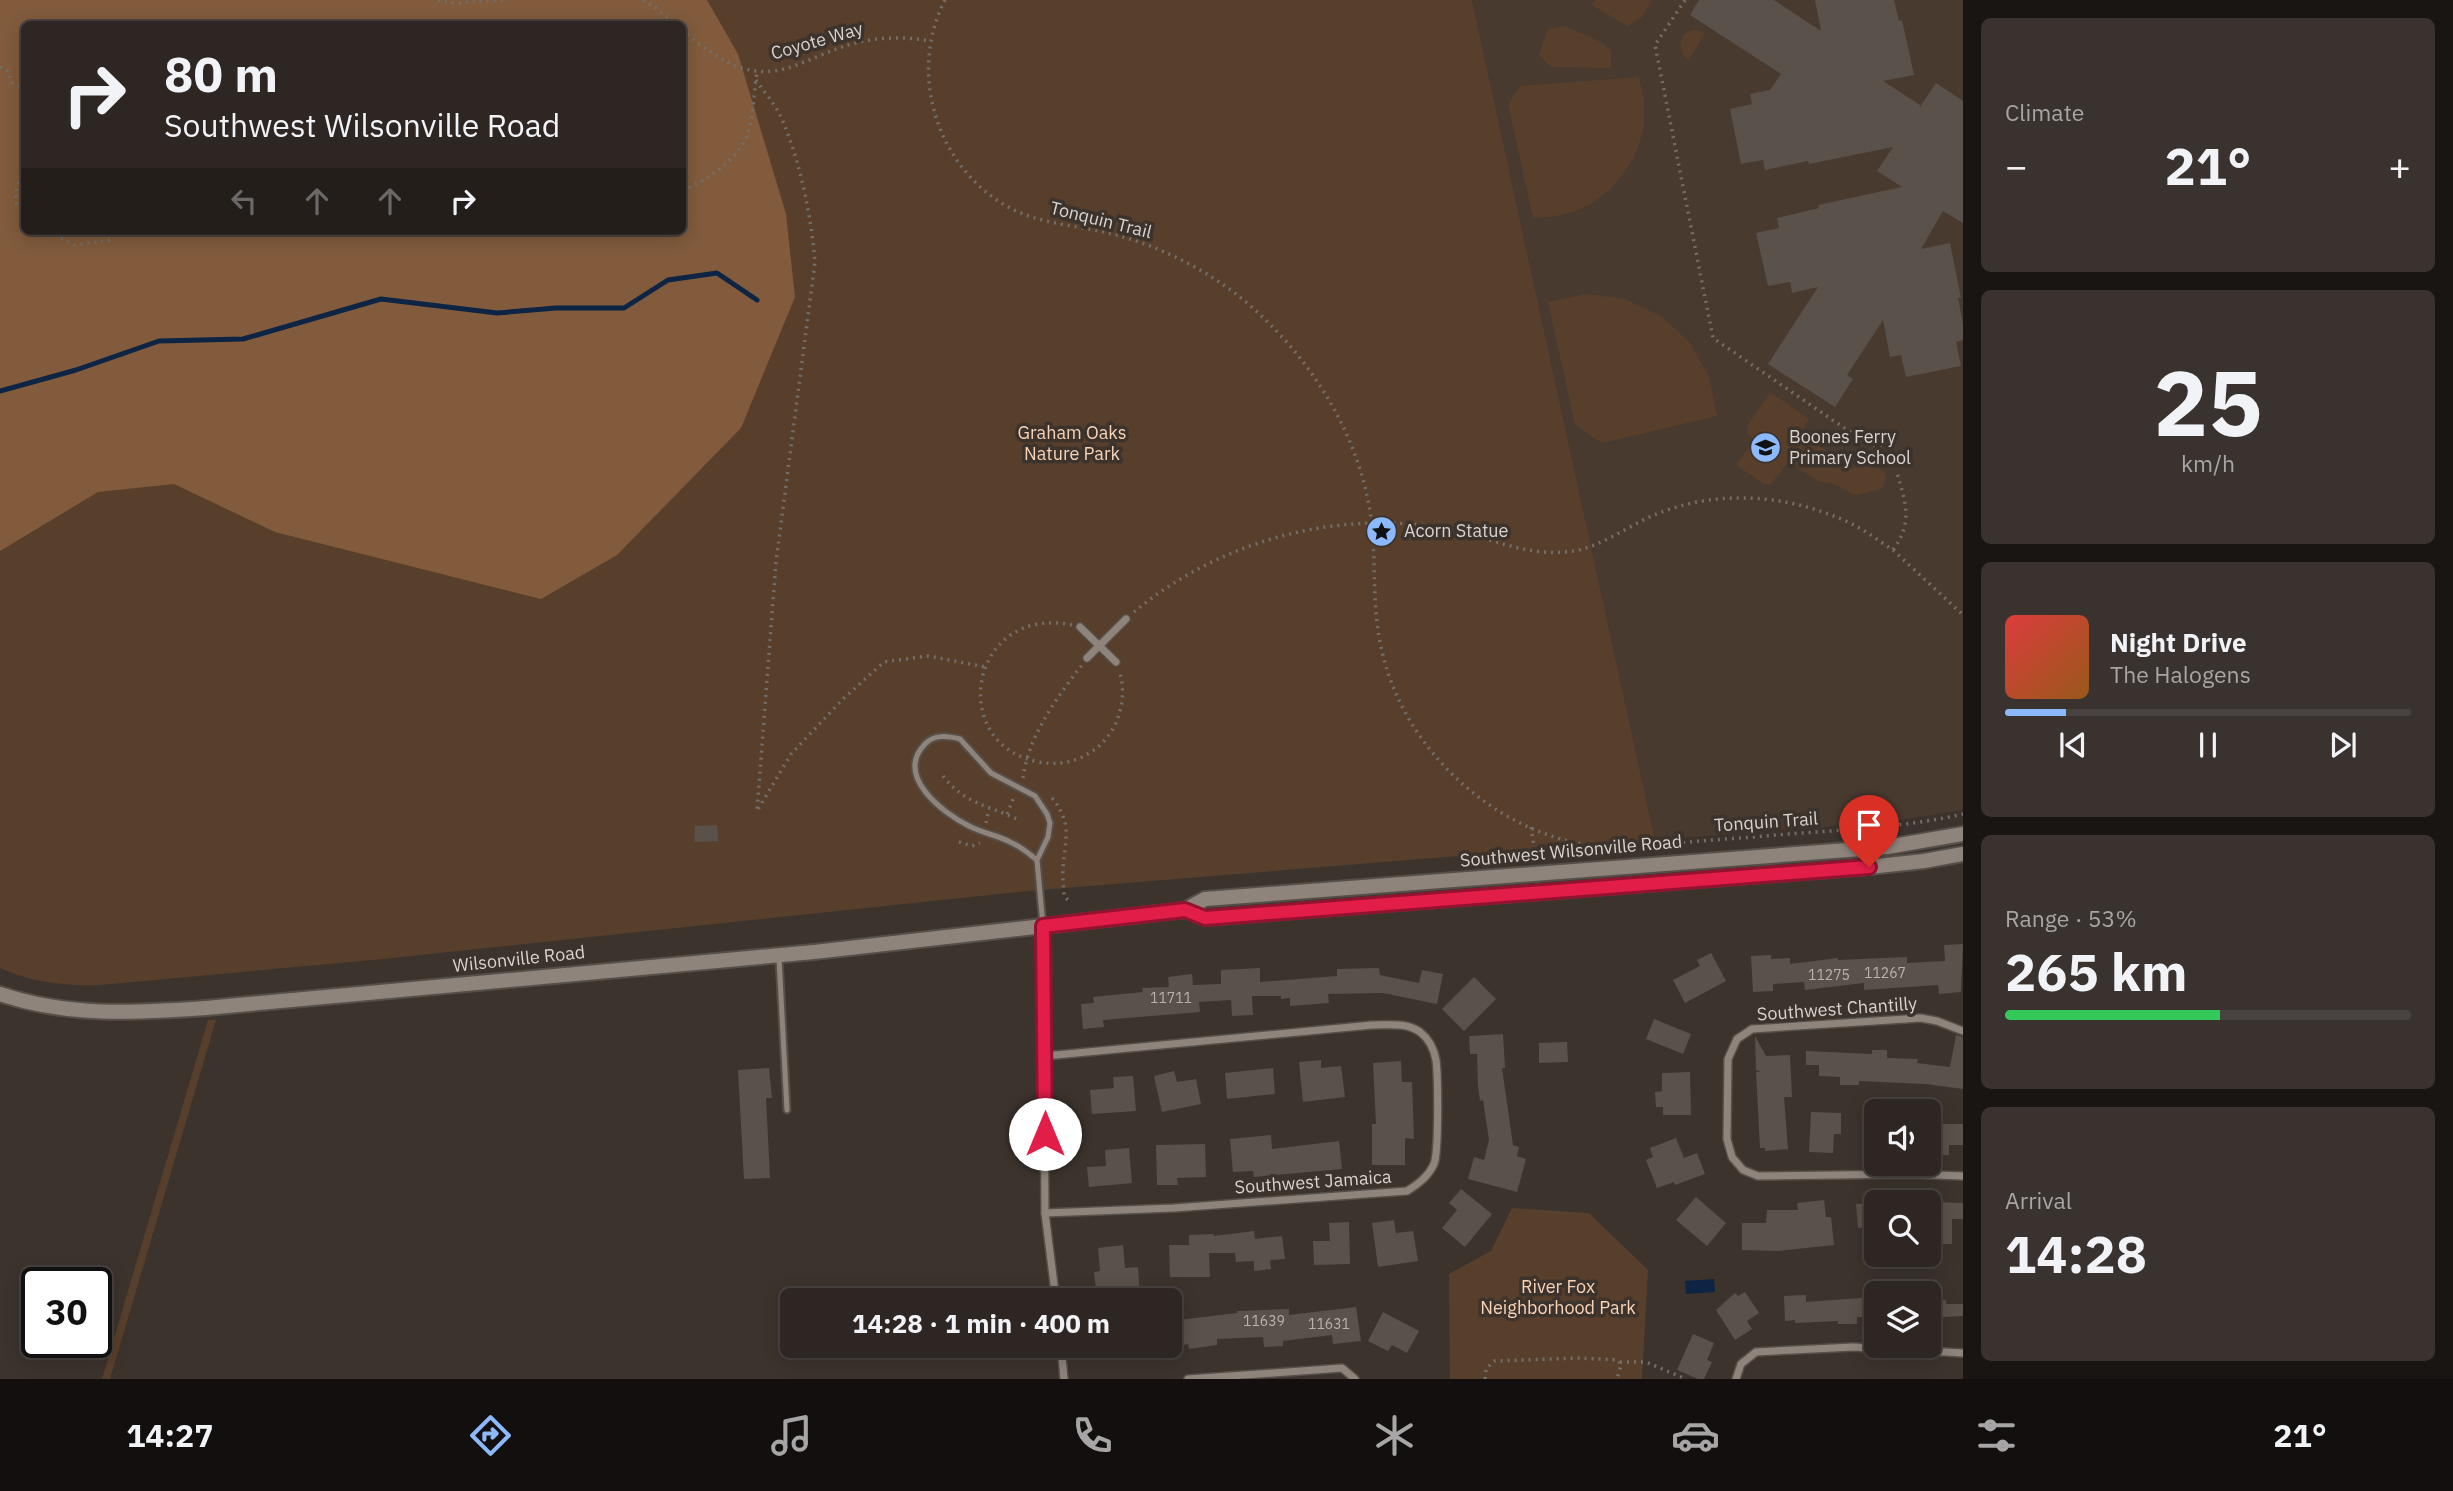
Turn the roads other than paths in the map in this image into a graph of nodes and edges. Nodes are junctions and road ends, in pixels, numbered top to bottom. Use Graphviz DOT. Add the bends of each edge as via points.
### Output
graph roads {
  1 [pos="1126,619"];
  2 [pos="1080,628"];
  3 [pos="1099,646"];
  4 [pos="1087,658"];
  5 [pos="1116,662"];
  6 [pos="1963,834"];
  7 [pos="1963,854"];
  8 [pos="1037,860"];
  9 [pos="1185,910"];
  10 [pos="1043,926"];
  11 [pos="779,955"];
  12 [pos="0,994"];
  13 [pos="1963,1031"];
  14 [pos="1045,1056"];
  15 [pos="787,1110"];
  16 [pos="1963,1176"];
  17 [pos="1045,1213"];
  18 [pos="1054,1288"];
  19 [pos="1963,1353"];
  20 [pos="1062,1358"];
  21 [pos="1064,1379"];
  22 [pos="1188,1379"];
  23 [pos="1355,1379"];
  24 [pos="1736,1379"];
  1 -- 3 [label="street"];
  2 -- 3 [label="street"];
  3 -- 4 [label="street"];
  3 -- 5 [label="street"];
  6 -- 9 [label="main road, Southwest Wilsonville Road" via="1887,847 1205,899"];
  7 -- 9 [label="main road, Southwest Wilsonville Road" via="1869,867 1205,918"];
  8 -- 8 [label="lane" via="1050,830 1040,801 991,773 960,739 940,736 927,741 915,766 918,780 932,800 956,819 1014,844"];
  8 -- 10 [label="lane"];
  9 -- 10 [label="main road, Southwest Wilsonville Road"];
  10 -- 11 [label="main road, Wilsonville Road"];
  10 -- 14 [label="street"];
  11 -- 12 [label="main road, Wilsonville Road" via="135,1012 62,1010"];
  11 -- 15 [label="lane"];
  13 -- 16 [label="street, Southwest Chantilly" via="1921,1018 1752,1029 1737,1039 1728,1059 1727,1115 1732,1157 1743,1170 1758,1177"];
  14 -- 17 [label="street"];
  14 -- 17 [label="street, Southwest Jamaica" via="1404,1025 1419,1031 1431,1044 1436,1061 1434,1163 1423,1181 1408,1191"];
  17 -- 18 [label="street"];
  19 -- 24 [label="street" via="1853,1347 1756,1352 1741,1364"];
  20 -- 21 [label="street"];
  22 -- 23 [label="street" via="1342,1368"];
}
